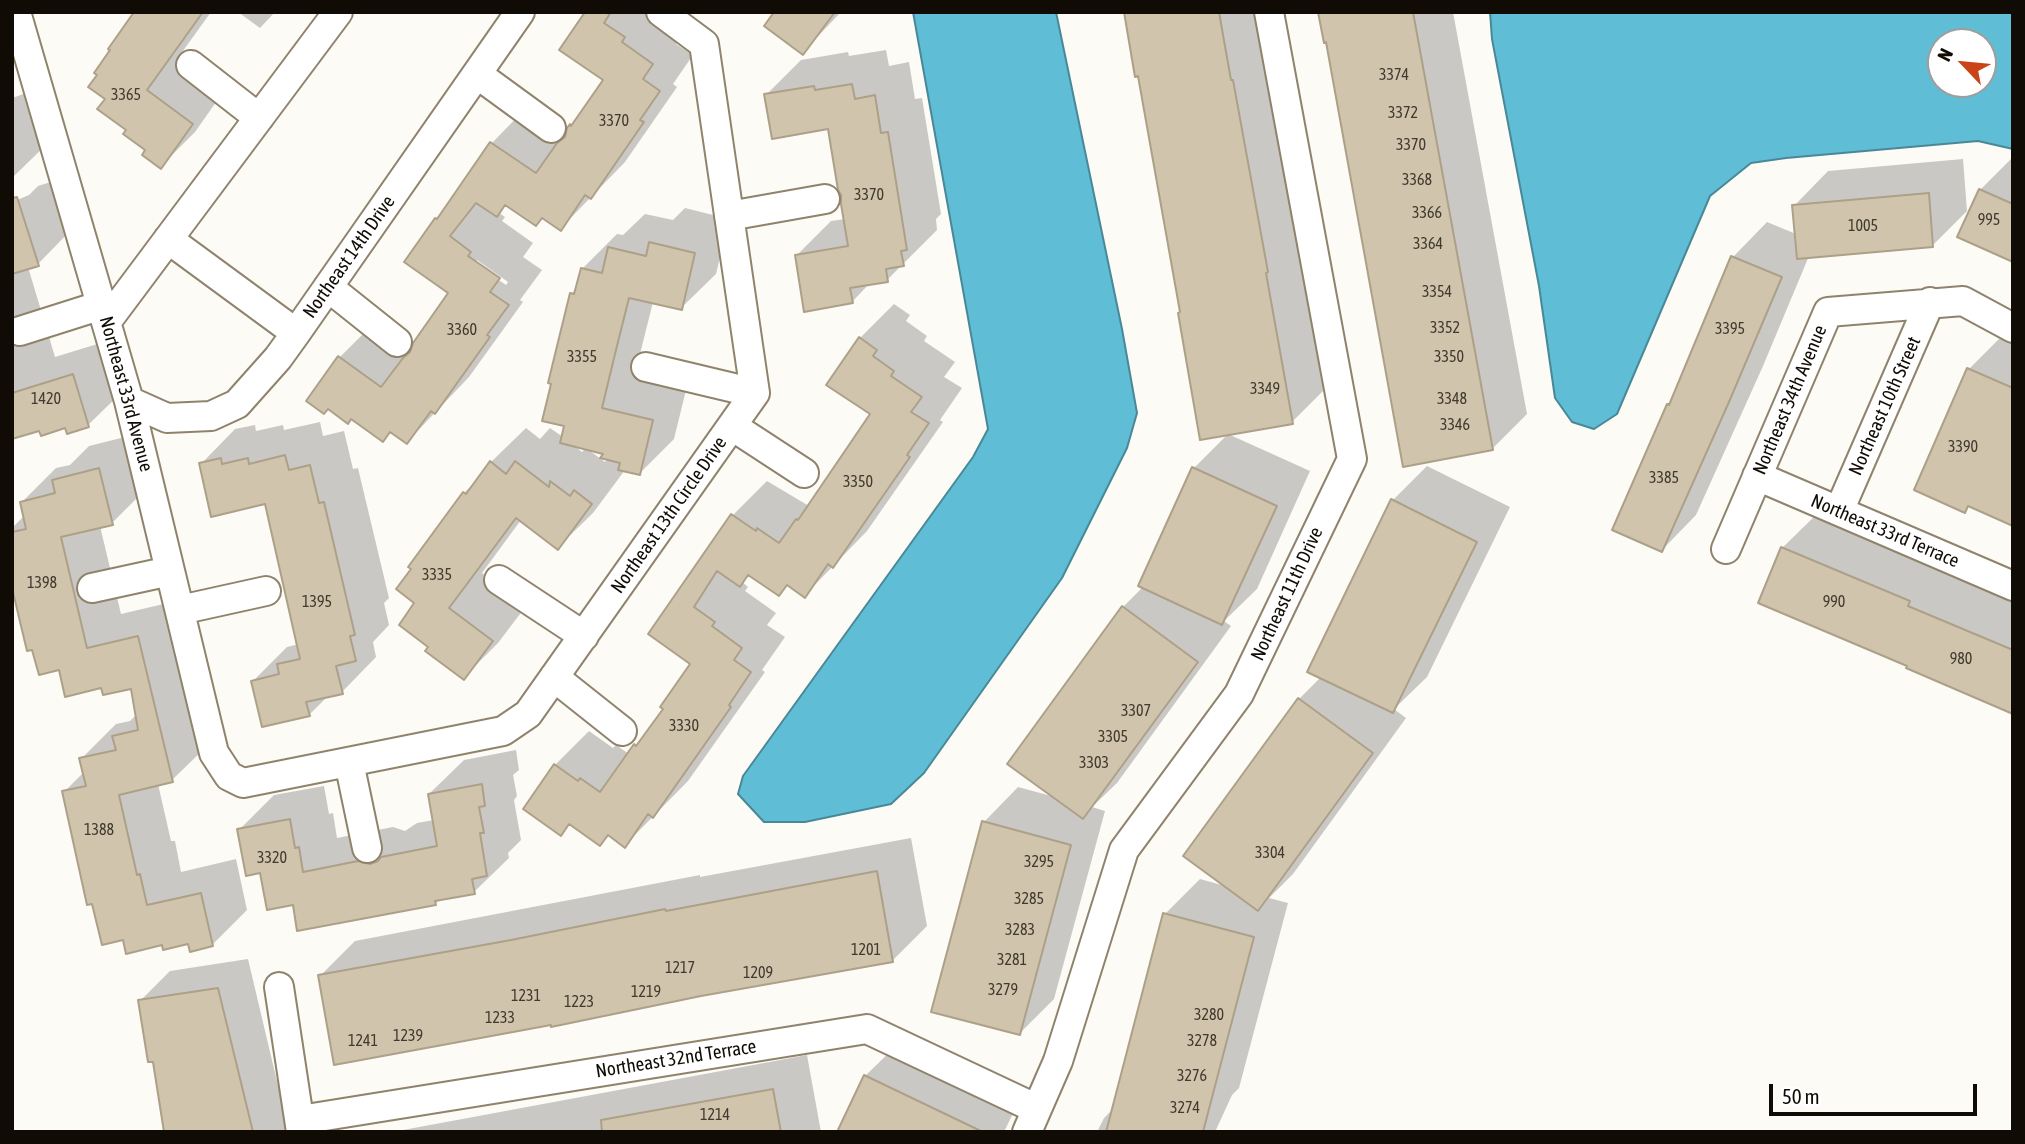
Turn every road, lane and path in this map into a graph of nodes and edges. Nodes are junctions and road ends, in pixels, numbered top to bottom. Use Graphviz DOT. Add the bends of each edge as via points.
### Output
graph roads {
  1 [pos="16,12"];
  2 [pos="338,12"];
  3 [pos="520,12"];
  4 [pos="1269,12"];
  5 [pos="662,13"];
  6 [pos="20,55"];
  7 [pos="191,65"];
  8 [pos="478,74"];
  9 [pos="259,118"];
  10 [pos="551,128"];
  11 [pos="825,200"];
  12 [pos="729,216"];
  13 [pos="168,239"];
  14 [pos="328,287"];
  15 [pos="1930,302"];
  16 [pos="104,313"];
  17 [pos="2013,328"];
  18 [pos="20,331"];
  19 [pos="296,333"];
  20 [pos="397,342"];
  21 [pos="646,367"];
  22 [pos="755,393"];
  23 [pos="130,401"];
  24 [pos="732,426"];
  25 [pos="804,473"];
  26 [pos="1757,476"];
  27 [pos="1839,510"];
  28 [pos="1726,549"];
  29 [pos="170,571"];
  30 [pos="499,580"];
  31 [pos="2013,586"];
  32 [pos="92,588"];
  33 [pos="266,591"];
  34 [pos="180,610"];
  35 [pos="584,636"];
  36 [pos="554,677"];
  37 [pos="622,731"];
  38 [pos="349,762"];
  39 [pos="229,776"];
  40 [pos="368,848"];
  41 [pos="279,986"];
  42 [pos="1032,1120"];
  43 [pos="300,1126"];
  1 -- 6 [label="street, Northeast 33rd Avenue"];
  2 -- 9 [label="street"];
  3 -- 8 [label="street, Northeast 14th Drive"];
  4 -- 42 [label="street, Northeast 11th Drive" via="1352,459 1239,694 1124,850 1058,1061"];
  5 -- 12 [label="street" via="704,44"];
  6 -- 16 [label="street, Northeast 33rd Avenue"];
  7 -- 9 [label="street"];
  8 -- 10 [label="street"];
  8 -- 14 [label="street, Northeast 14th Drive"];
  9 -- 13 [label="street"];
  11 -- 12 [label="street"];
  12 -- 22 [label="street"];
  13 -- 16 [label="street"];
  13 -- 19 [label="street"];
  14 -- 19 [label="street, Northeast 14th Drive"];
  14 -- 20 [label="street"];
  15 -- 17 [label="street, Northeast 34th Avenue" via="1962,301"];
  15 -- 26 [label="street, Northeast 34th Avenue" via="1828,312"];
  15 -- 27 [label="street, Northeast 10th Street"];
  16 -- 18 [label="street"];
  16 -- 23 [label="street, Northeast 33rd Avenue"];
  19 -- 23 [label="street, Northeast 14th Drive" via="237,404 211,415 167,418"];
  21 -- 22 [label="street"];
  22 -- 24 [label="street, Northeast 13th Circle Drive"];
  23 -- 29 [label="street, Northeast 33rd Avenue"];
  24 -- 25 [label="street"];
  24 -- 35 [label="street, Northeast 13th Circle Drive"];
  26 -- 27 [label="street, Northeast 33rd Terrace"];
  26 -- 28 [label="street, Northeast 34th Avenue"];
  27 -- 31 [label="street, Northeast 33rd Terrace"];
  29 -- 32 [label="street"];
  29 -- 34 [label="street, Northeast 33rd Avenue"];
  30 -- 35 [label="street"];
  33 -- 34 [label="street"];
  34 -- 39 [label="street, Northeast 33rd Avenue" via="214,753"];
  35 -- 36 [label="street, Northeast 13th Circle Drive"];
  36 -- 37 [label="street"];
  36 -- 38 [label="street, Northeast 13th Circle Drive" via="528,714 503,731"];
  38 -- 39 [label="street, Northeast 13th Circle Drive" via="243,783"];
  38 -- 40 [label="street"];
  41 -- 43 [label="street"];
  42 -- 43 [label="street, Northeast 32nd Terrace" via="867,1029"];
}
